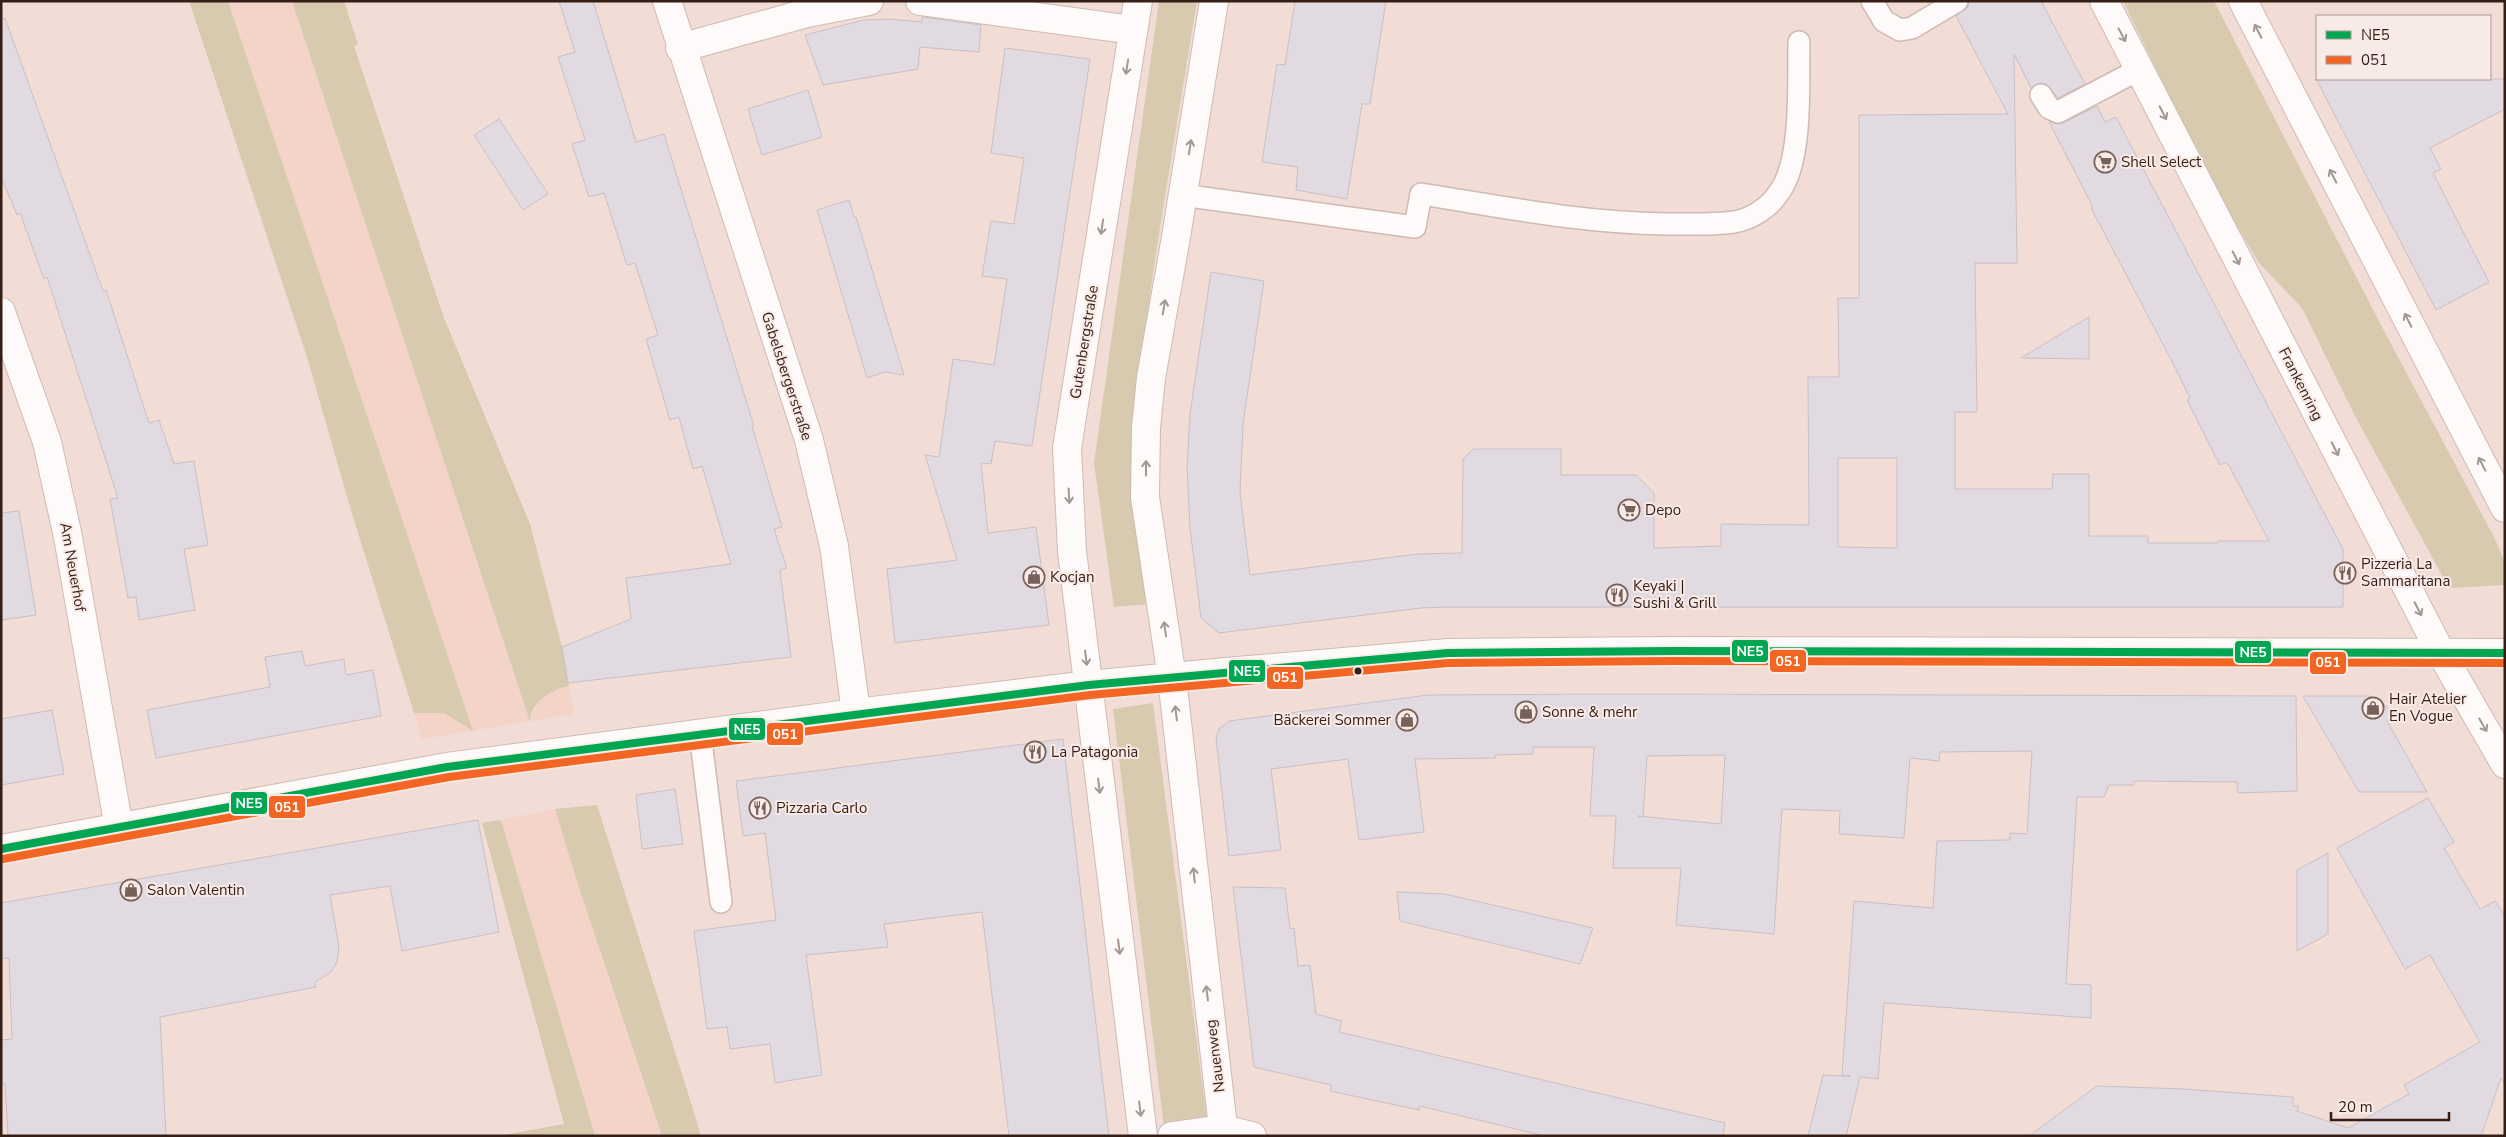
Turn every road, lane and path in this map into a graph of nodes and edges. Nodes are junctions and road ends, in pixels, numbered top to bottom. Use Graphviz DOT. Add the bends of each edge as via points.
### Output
graph roads {
  1 [pos="667,1"];
  2 [pos="869,1"];
  3 [pos="920,1"];
  4 [pos="1138,1"];
  5 [pos="1214,1"];
  6 [pos="1872,1"];
  7 [pos="1957,1"];
  8 [pos="2104,1"];
  9 [pos="2243,1"];
  10 [pos="1133,30"];
  11 [pos="1799,42"];
  12 [pos="680,48"];
  13 [pos="2140,70"];
  14 [pos="2041,96"];
  15 [pos="1182,195"];
  16 [pos="1,312"];
  17 [pos="2505,508"];
  18 [pos="2441,653"];
  19 [pos="2505,653"];
  20 [pos="1172,678"];
  21 [pos="1089,685"];
  22 [pos="856,713"];
  23 [pos="700,733"];
  24 [pos="2505,764"];
  25 [pos="118,828"];
  26 [pos="1,849"];
  27 [pos="720,902"];
  28 [pos="1224,1132"];
  29 [pos="1143,1136"];
  30 [pos="1172,1136"];
  31 [pos="1252,1136"];
  1 -- 12 [label="street, Gabelsbergerstraße"];
  2 -- 12 [label="street" via="807,13"];
  3 -- 10 [label="street"];
  4 -- 10 [label="street, Gutenbergstraße"];
  15 -- 5 [label="street, one-way"];
  6 -- 7 [label="lane" via="1884,21 1900,30 1912,28"];
  8 -- 13 [label="street, Frankenring, one-way"];
  17 -- 9 [label="street, one-way"];
  10 -- 21 [label="street, Gutenbergstraße, one-way" via="1067,448 1072,551"];
  11 -- 15 [label="lane" via="1797,120 1792,159 1781,190 1763,210 1735,222 1608,222 1521,212 1421,194 1415,227"];
  12 -- 22 [label="street, Gabelsbergerstraße" via="809,440 834,546"];
  13 -- 14 [label="lane" via="2058,112 2049,108"];
  13 -- 18 [label="street, Frankenring, one-way"];
  20 -- 15 [label="street, one-way" via="1146,497 1146,428 1151,378"];
  16 -- 25 [label="street, Am Neuerhof" via="47,442 68,537"];
  18 -- 19 [label="street"];
  18 -- 20 [label="street" via="1448,653"];
  18 -- 24 [label="street, Frankenring, one-way"];
  20 -- 21 [label="street"];
  28 -- 20 [label="street, Nauenweg, one-way"];
  21 -- 22 [label="street"];
  21 -- 29 [label="street, one-way"];
  22 -- 23 [label="street"];
  23 -- 25 [label="street" via="447,767"];
  23 -- 27 [label="lane"];
  25 -- 26 [label="street"];
  28 -- 30 [label="street"];
  28 -- 31 [label="street"];
}
